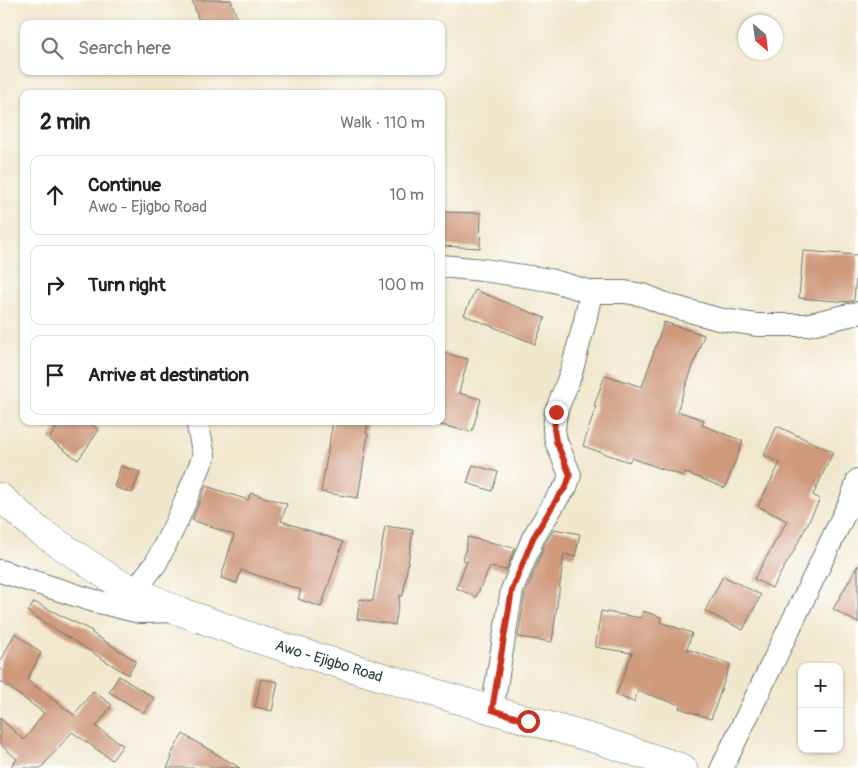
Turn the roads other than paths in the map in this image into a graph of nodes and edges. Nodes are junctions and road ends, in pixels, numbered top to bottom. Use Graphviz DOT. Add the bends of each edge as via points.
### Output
graph roads {
  1 [pos="445,266"];
  2 [pos="591,292"];
  3 [pos="858,313"];
  4 [pos="198,425"];
  5 [pos="858,480"];
  6 [pos="0,498"];
  7 [pos="0,571"];
  8 [pos="135,590"];
  9 [pos="179,611"];
  10 [pos="492,710"];
  11 [pos="683,768"];
  12 [pos="722,768"];
  1 -- 2 [label="street" via="550,280"];
  2 -- 3 [label="street" via="643,295 718,319 757,325 806,325"];
  2 -- 10 [label="street" via="571,373 556,412 554,429 570,475 566,487 533,538 512,590"];
  4 -- 8 [label="street" via="204,456 156,563"];
  5 -- 12 [label="street" via="852,500"];
  6 -- 8 [label="main road, Awo - Ejigbo Road" via="38,530 113,580"];
  7 -- 9 [label="street" via="140,612"];
  8 -- 9 [label="main road, Awo - Ejigbo Road"];
  9 -- 10 [label="main road, Awo - Ejigbo Road" via="260,640"];
  10 -- 11 [label="main road, Awo - Ejigbo Road"];
}
